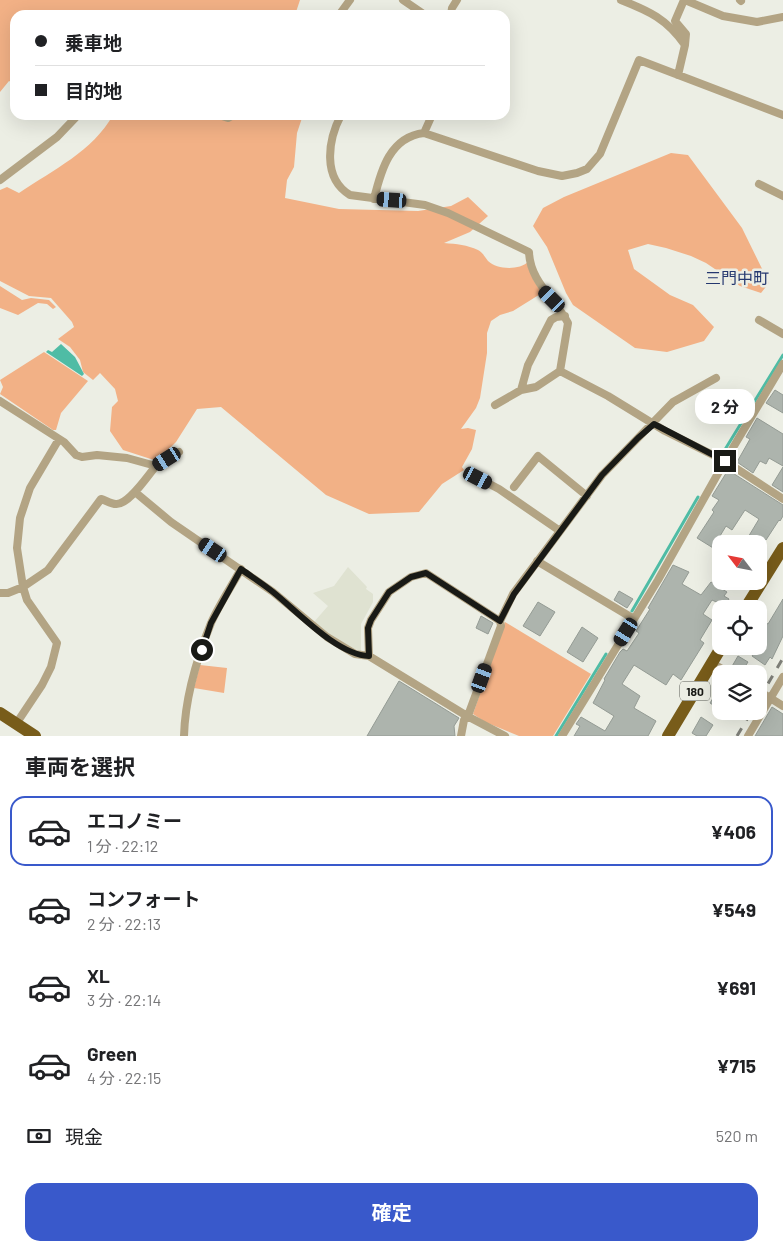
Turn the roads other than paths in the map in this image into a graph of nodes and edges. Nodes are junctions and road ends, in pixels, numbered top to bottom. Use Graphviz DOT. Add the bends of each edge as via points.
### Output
graph roads {
  1 [pos="403,0"];
  2 [pos="622,0"];
  3 [pos="684,0"];
  4 [pos="418,10"];
  5 [pos="783,17"];
  6 [pos="686,44"];
  7 [pos="678,75"];
  8 [pos="783,115"];
  9 [pos="73,120"];
  10 [pos="338,120"];
  11 [pos="430,120"];
  12 [pos="424,133"];
  13 [pos="0,180"];
  14 [pos="759,184"];
  15 [pos="783,196"];
  16 [pos="374,199"];
  17 [pos="564,316"];
  18 [pos="759,320"];
  19 [pos="783,334"];
  20 [pos="783,364"];
  21 [pos="560,371"];
  22 [pos="716,378"];
  23 [pos="521,390"];
  24 [pos="0,401"];
  25 [pos="495,405"];
  26 [pos="654,424"];
  27 [pos="59,439"];
  28 [pos="179,452"];
  29 [pos="725,461"];
  30 [pos="156,466"];
  31 [pos="478,478"];
  32 [pos="514,487"];
  33 [pos="134,492"];
  34 [pos="587,496"];
  35 [pos="783,499"];
  36 [pos="560,531"];
  37 [pos="783,548"];
  38 [pos="537,562"];
  39 [pos="241,569"];
  40 [pos="23,587"];
  41 [pos="0,593"];
  42 [pos="751,600"];
  43 [pos="634,619"];
  44 [pos="500,621"];
  45 [pos="717,655"];
  46 [pos="369,656"];
  47 [pos="712,663"];
  48 [pos="715,665"];
  49 [pos="783,677"];
  50 [pos="767,696"];
  51 [pos="771,698"];
  52 [pos="783,706"];
  53 [pos="0,713"];
  54 [pos="467,716"];
  55 [pos="16,724"];
  56 [pos="30,735"];
  57 [pos="184,736"];
  58 [pos="461,736"];
  59 [pos="505,736"];
  60 [pos="562,736"];
  61 [pos="668,736"];
  62 [pos="748,736"];
  1 -- 4 [label="street"];
  2 -- 6 [label="street" via="653,13"];
  3 -- 5 [label="street" via="723,16 757,22"];
  3 -- 6 [label="street" via="675,21 686,34"];
  6 -- 7 [label="street"];
  7 -- 8 [label="street"];
  7 -- 12 [label="street" via="639,60 600,154 577,174 562,176 538,171"];
  9 -- 13 [label="street" via="57,137"];
  10 -- 16 [label="street" via="329,151 336,180 350,195"];
  11 -- 12 [label="street"];
  12 -- 16 [label="street" via="402,140 393,150 380,174"];
  14 -- 15 [label="street"];
  16 -- 17 [label="street" via="425,204 529,252 538,282"];
  17 -- 21 [label="street" via="569,326"];
  17 -- 23 [label="street" via="551,320 528,365"];
  18 -- 19 [label="street"];
  20 -- 29 [label="street"];
  21 -- 23 [label="street" via="536,387"];
  21 -- 26 [label="street"];
  22 -- 26 [label="street" via="674,402"];
  23 -- 25 [label="street"];
  24 -- 27 [label="street"];
  26 -- 29 [label="street"];
  26 -- 34 [label="street" via="602,475"];
  27 -- 30 [label="street" via="79,456 126,458"];
  27 -- 40 [label="street" via="30,488 20,518 17,548"];
  28 -- 30 [label="street"];
  29 -- 35 [label="street"];
  29 -- 43 [label="street"];
  30 -- 33 [label="street"];
  31 -- 36 [label="street"];
  32 -- 34 [label="street" via="538,456"];
  33 -- 39 [label="street" via="171,522"];
  33 -- 40 [label="street" via="116,504 101,498 48,570"];
  34 -- 36 [label="street"];
  36 -- 38 [label="street"];
  37 -- 42 [label="highway"];
  38 -- 43 [label="street"];
  38 -- 44 [label="street"];
  39 -- 46 [label="street" via="327,637 355,654"];
  39 -- 57 [label="street" via="211,623 198,663"];
  40 -- 41 [label="street" via="8,594"];
  40 -- 55 [label="street" via="27,600 57,643 42,685"];
  43 -- 60 [label="street"];
  44 -- 46 [label="street" via="426,573 411,577 389,592 371,620 368,628"];
  44 -- 54 [label="street" via="501,626"];
  45 -- 47 [label="highway, 180"];
  46 -- 54 [label="street"];
  47 -- 48 [label="street"];
  47 -- 61 [label="highway, 180"];
  49 -- 51 [label="street"];
  50 -- 51 [label="street"];
  51 -- 52 [label="street"];
  51 -- 62 [label="street"];
  53 -- 55 [label="highway"];
  54 -- 58 [label="street"];
  54 -- 59 [label="street"];
  55 -- 56 [label="highway"];
}
